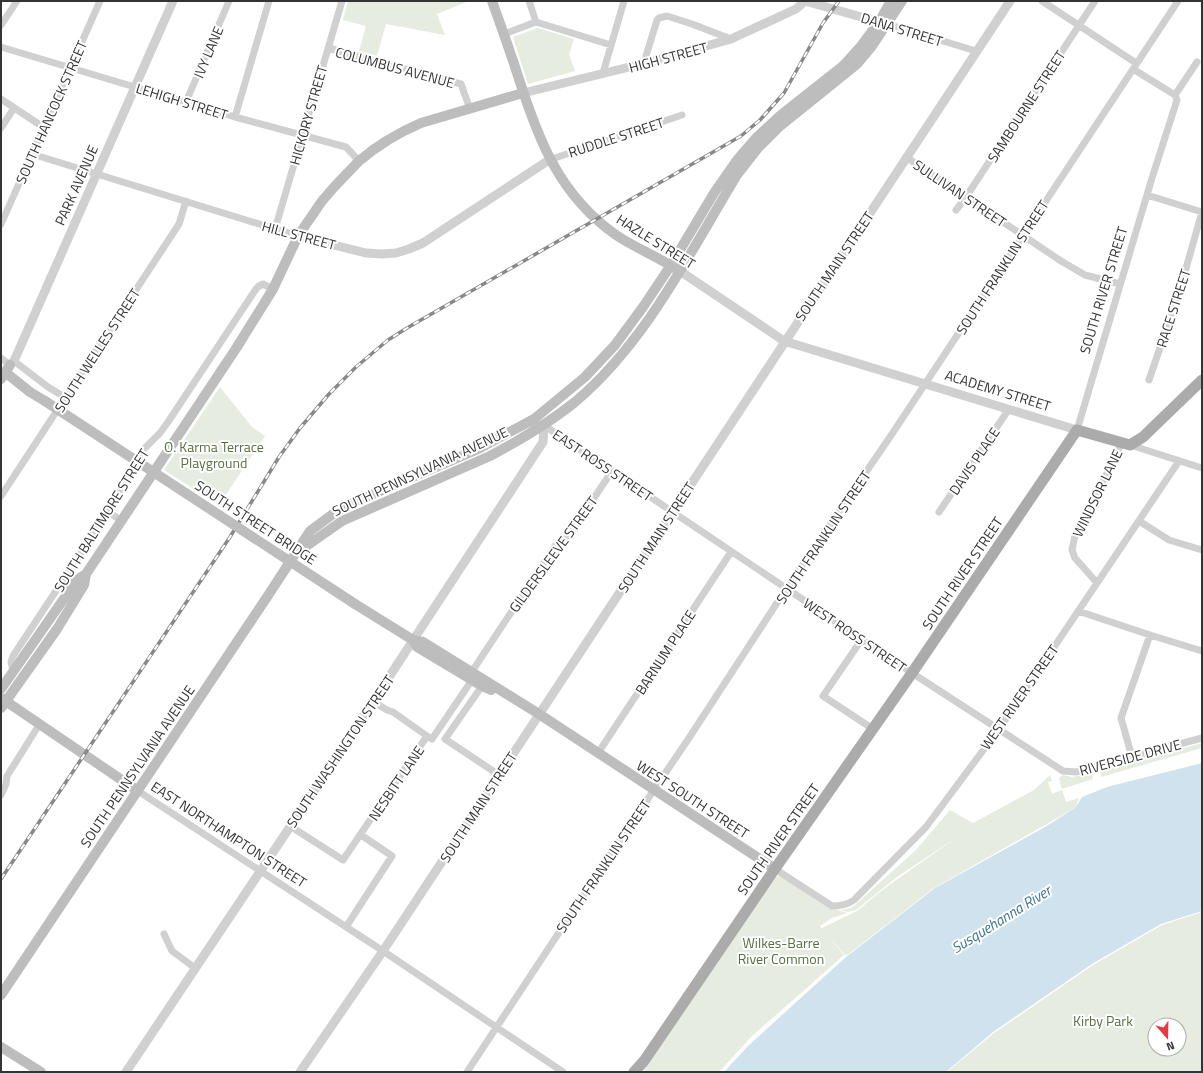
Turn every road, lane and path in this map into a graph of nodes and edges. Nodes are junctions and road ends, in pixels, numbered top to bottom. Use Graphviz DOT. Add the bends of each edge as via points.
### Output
graph roads {
  1 [pos="17,1"];
  2 [pos="100,1"];
  3 [pos="173,1"];
  4 [pos="229,1"];
  5 [pos="269,1"];
  6 [pos="342,1"];
  7 [pos="492,1"];
  8 [pos="529,1"];
  9 [pos="616,1"];
  10 [pos="805,1"];
  11 [pos="891,1"];
  12 [pos="902,1"];
  13 [pos="1010,1"];
  14 [pos="1042,1"];
  15 [pos="1095,1"];
  16 [pos="1178,1"];
  17 [pos="624,2"];
  18 [pos="536,22"];
  19 [pos="883,23"];
  20 [pos="1,25"];
  21 [pos="1079,25"];
  22 [pos="504,34"];
  23 [pos="731,39"];
  24 [pos="611,45"];
  25 [pos="1,47"];
  26 [pos="328,48"];
  27 [pos="976,51"];
  28 [pos="1197,62"];
  29 [pos="646,63"];
  30 [pos="1134,66"];
  31 [pos="70,69"];
  32 [pos="603,73"];
  33 [pos="135,87"];
  34 [pos="523,93"];
  35 [pos="1175,95"];
  36 [pos="1,99"];
  37 [pos="186,102"];
  38 [pos="14,108"];
  39 [pos="470,109"];
  40 [pos="682,115"];
  41 [pos="235,117"];
  42 [pos="1,128"];
  43 [pos="43,128"];
  44 [pos="303,135"];
  45 [pos="32,154"];
  46 [pos="906,157"];
  47 [pos="550,160"];
  48 [pos="359,161"];
  49 [pos="96,174"];
  50 [pos="1147,195"];
  51 [pos="966,197"];
  52 [pos="186,201"];
  53 [pos="956,210"];
  54 [pos="1202,212"];
  55 [pos="1,224"];
  56 [pos="275,229"];
  57 [pos="1022,235"];
  58 [pos="298,236"];
  59 [pos="671,265"];
  60 [pos="680,271"];
  61 [pos="1120,284"];
  62 [pos="273,289"];
  63 [pos="784,341"];
  64 [pos="1,358"];
  65 [pos="8,369"];
  66 [pos="1149,380"];
  67 [pos="1202,380"];
  68 [pos="925,383"];
  69 [pos="66,398"];
  70 [pos="1009,409"];
  71 [pos="534,419"];
  72 [pos="544,425"];
  73 [pos="1077,430"];
  74 [pos="1126,444"];
  75 [pos="1179,461"];
  76 [pos="1202,468"];
  77 [pos="612,471"];
  78 [pos="1,496"];
  79 [pos="108,512"];
  80 [pos="673,512"];
  81 [pos="939,512"];
  82 [pos="122,521"];
  83 [pos="1139,521"];
  84 [pos="1202,550"];
  85 [pos="731,552"];
  86 [pos="296,553"];
  87 [pos="86,574"];
  88 [pos="1097,583"];
  89 [pos="786,589"];
  90 [pos="1078,610"];
  91 [pos="35,622"];
  92 [pos="42,632"];
  93 [pos="1150,635"];
  94 [pos="862,639"];
  95 [pos="413,640"];
  96 [pos="1202,651"];
  97 [pos="13,672"];
  98 [pos="912,673"];
  99 [pos="472,675"];
  100 [pos="482,686"];
  101 [pos="1,689"];
  102 [pos="501,692"];
  103 [pos="2,702"];
  104 [pos="374,702"];
  105 [pos="539,714"];
  106 [pos="39,725"];
  107 [pos="998,728"];
  108 [pos="872,729"];
  109 [pos="427,736"];
  110 [pos="1202,738"];
  111 [pos="598,753"];
  112 [pos="1132,757"];
  113 [pos="499,775"];
  114 [pos="654,790"];
  115 [pos="138,791"];
  116 [pos="1,795"];
  117 [pos="290,826"];
  118 [pos="361,835"];
  119 [pos="775,869"];
  120 [pos="260,871"];
  121 [pos="832,906"];
  122 [pos="346,927"];
  123 [pos="164,934"];
  124 [pos="383,951"];
  125 [pos="195,968"];
  126 [pos="1,995"];
  127 [pos="496,1028"];
  128 [pos="1,1047"];
  129 [pos="644,1061"];
  130 [pos="41,1072"];
  131 [pos="126,1072"];
  132 [pos="300,1072"];
  133 [pos="467,1072"];
  134 [pos="563,1072"];
  135 [pos="634,1072"];
  136 [pos="640,1072"];
  1 -- 20 [label="street"];
  2 -- 31 [label="street, SOUTH HANCOCK STREET"];
  3 -- 33 [label="street, PARK AVENUE"];
  4 -- 37 [label="street, IVY LANE"];
  5 -- 41 [label="street"];
  6 -- 26 [label="street, HICKORY STREET"];
  7 -- 22 [label="main road, HAZLE STREET"];
  8 -- 18 [label="street"];
  9 -- 17 [label="street"];
  10 -- 19 [label="street, DANA STREET"];
  10 -- 23 [label="street, HIGH STREET" via="796,9"];
  11 -- 19 [label="main road"];
  12 -- 19 [label="main road"];
  13 -- 27 [label="street, SOUTH MAIN STREET"];
  14 -- 21 [label="street"];
  15 -- 21 [label="street, SAMBOURNE STREET"];
  16 -- 30 [label="street, SOUTH FRANKLIN STREET"];
  17 -- 24 [label="street"];
  18 -- 22 [label="street"];
  18 -- 24 [label="street"];
  19 -- 27 [label="street, DANA STREET"];
  19 -- 59 [label="main road, SOUTH PENNSYLVANIA AVENUE" via="843,66 756,138 714,193"];
  19 -- 60 [label="main road, SOUTH PENNSYLVANIA AVENUE" via="872,46 857,64 780,126 758,148 737,175"];
  21 -- 30 [label="street"];
  21 -- 51 [label="street, SAMBOURNE STREET"];
  22 -- 34 [label="main road, HAZLE STREET"];
  23 -- 29 [label="street, HIGH STREET"];
  23 -- 29 [label="street" via="666,16 657,20"];
  24 -- 32 [label="street"];
  25 -- 31 [label="street, LEHIGH STREET"];
  26 -- 39 [label="street, COLUMBUS AVENUE" via="460,84"];
  26 -- 44 [label="street, HICKORY STREET"];
  27 -- 46 [label="street, SOUTH MAIN STREET"];
  28 -- 35 [label="street"];
  29 -- 32 [label="street, HIGH STREET"];
  30 -- 35 [label="street"];
  30 -- 57 [label="street, SOUTH FRANKLIN STREET"];
  31 -- 33 [label="street, LEHIGH STREET"];
  31 -- 43 [label="street, SOUTH HANCOCK STREET"];
  32 -- 34 [label="street, HIGH STREET"];
  33 -- 37 [label="street, LEHIGH STREET"];
  33 -- 49 [label="street, PARK AVENUE"];
  34 -- 39 [label="main road"];
  34 -- 47 [label="main road, HAZLE STREET"];
  35 -- 50 [label="street, SOUTH RIVER STREET" via="1177,100"];
  36 -- 38 [label="street"];
  37 -- 41 [label="street, LEHIGH STREET"];
  38 -- 42 [label="street"];
  38 -- 43 [label="street"];
  39 -- 48 [label="main road" via="421,123 388,140"];
  40 -- 47 [label="street, RUDDLE STREET"];
  41 -- 44 [label="street, LEHIGH STREET"];
  43 -- 45 [label="street, SOUTH HANCOCK STREET"];
  44 -- 48 [label="street, LEHIGH STREET" via="346,147"];
  44 -- 56 [label="street, HICKORY STREET"];
  45 -- 49 [label="street, HILL STREET"];
  45 -- 55 [label="street, SOUTH HANCOCK STREET"];
  46 -- 51 [label="street, SULLIVAN STREET"];
  46 -- 63 [label="street, SOUTH MAIN STREET"];
  47 -- 58 [label="street, HILL STREET" via="423,243 409,249 389,253 366,253"];
  47 -- 59 [label="main road, HAZLE STREET" via="572,193 597,219 617,235"];
  48 -- 58 [label="main road" via="330,191"];
  49 -- 52 [label="street, HILL STREET"];
  49 -- 65 [label="street, PARK AVENUE"];
  50 -- 54 [label="street"];
  50 -- 61 [label="street, SOUTH RIVER STREET"];
  51 -- 53 [label="street, SAMBOURNE STREET"];
  51 -- 57 [label="street, SULLIVAN STREET"];
  52 -- 56 [label="street, HILL STREET"];
  52 -- 69 [label="street, SOUTH WELLES STREET" via="179,224"];
  54 -- 66 [label="street, RACE STREET" via="1181,286"];
  56 -- 58 [label="street, HILL STREET"];
  57 -- 61 [label="street, SULLIVAN STREET" via="1086,275"];
  57 -- 68 [label="street, SOUTH FRANKLIN STREET"];
  58 -- 62 [label="main road"];
  59 -- 60 [label="main road, HAZLE STREET"];
  59 -- 71 [label="main road, SOUTH PENNSYLVANIA AVENUE" via="615,345 585,377"];
  60 -- 63 [label="street, HAZLE STREET"];
  60 -- 72 [label="main road, SOUTH PENNSYLVANIA AVENUE" via="634,339 602,376"];
  61 -- 73 [label="street, SOUTH RIVER STREET"];
  62 -- 79 [label="street, SOUTH BALTIMORE STREET" via="263,284 256,289 168,422 142,452"];
  62 -- 82 [label="main road" via="237,348"];
  63 -- 68 [label="street, ACADEMY STREET"];
  63 -- 80 [label="street, SOUTH MAIN STREET"];
  64 -- 65 [label="street"];
  65 -- 69 [label="street"];
  65 -- 95 [label="main road, SOUTH STREET BRIDGE, bridge" via="30,392"];
  67 -- 74 [label="main road" via="1143,437"];
  68 -- 70 [label="street, ACADEMY STREET"];
  68 -- 89 [label="street, SOUTH FRANKLIN STREET"];
  69 -- 78 [label="street, SOUTH WELLES STREET"];
  70 -- 73 [label="street, ACADEMY STREET"];
  70 -- 81 [label="street, DAVIS PLACE"];
  71 -- 72 [label="street, EAST ROSS STREET"];
  71 -- 86 [label="main road, SOUTH PENNSYLVANIA AVENUE" via="476,450 337,511 310,531"];
  72 -- 77 [label="street, EAST ROSS STREET"];
  72 -- 86 [label="main road, SOUTH PENNSYLVANIA AVENUE" via="490,456 342,521"];
  72 -- 95 [label="street, SOUTH WASHINGTON STREET" via="543,442"];
  73 -- 74 [label="main road, ACADEMY STREET"];
  73 -- 98 [label="main road, SOUTH RIVER STREET"];
  74 -- 75 [label="street, ACADEMY STREET"];
  74 -- 88 [label="street, WINDSOR LANE" via="1075,536 1072,550 1075,558"];
  75 -- 76 [label="street, ACADEMY STREET"];
  75 -- 83 [label="street, WEST RIVER STREET"];
  77 -- 80 [label="street, EAST ROSS STREET"];
  77 -- 99 [label="street, GILDERSLEEVE STREET" via="568,537 555,546"];
  79 -- 82 [label="street"];
  79 -- 91 [label="street, SOUTH BALTIMORE STREET"];
  80 -- 85 [label="street, WEST ROSS STREET"];
  80 -- 105 [label="street, SOUTH MAIN STREET"];
  82 -- 87 [label="main road"];
  83 -- 84 [label="street" via="1169,540"];
  83 -- 88 [label="street, WEST RIVER STREET"];
  85 -- 89 [label="street, WEST ROSS STREET"];
  85 -- 111 [label="street, BARNUM PLACE"];
  86 -- 115 [label="main road, SOUTH PENNSYLVANIA AVENUE"];
  87 -- 92 [label="main road" via="77,580"];
  87 -- 103 [label="main road" via="84,585 57,629"];
  88 -- 90 [label="street, WEST RIVER STREET"];
  89 -- 94 [label="street, WEST ROSS STREET"];
  89 -- 114 [label="street, SOUTH FRANKLIN STREET"];
  90 -- 93 [label="street"];
  90 -- 107 [label="street, WEST RIVER STREET"];
  91 -- 92 [label="street"];
  91 -- 97 [label="street, SOUTH BALTIMORE STREET" via="13,656"];
  92 -- 97 [label="main road"];
  93 -- 96 [label="street"];
  93 -- 112 [label="street" via="1122,718"];
  94 -- 98 [label="street, WEST ROSS STREET"];
  94 -- 108 [label="street" via="823,696"];
  95 -- 99 [label="main road, SOUTH STREET BRIDGE" via="417,647"];
  95 -- 104 [label="street, SOUTH WASHINGTON STREET"];
  97 -- 101 [label="main road"];
  98 -- 107 [label="street, WEST ROSS STREET"];
  98 -- 108 [label="main road, SOUTH RIVER STREET"];
  99 -- 100 [label="main road"];
  99 -- 102 [label="main road"];
  99 -- 109 [label="street, NESBITT LANE" via="432,739"];
  100 -- 102 [label="main road"];
  100 -- 113 [label="street" via="445,739"];
  102 -- 105 [label="main road, WEST SOUTH STREET"];
  103 -- 106 [label="main road, EAST NORTHAMPTON STREET"];
  104 -- 109 [label="street"];
  104 -- 117 [label="street, SOUTH WASHINGTON STREET"];
  105 -- 111 [label="main road, WEST SOUTH STREET"];
  105 -- 113 [label="street, SOUTH MAIN STREET"];
  106 -- 115 [label="main road, EAST NORTHAMPTON STREET"];
  106 -- 116 [label="street" via="7,776"];
  107 -- 112 [label="street, RIVERSIDE DRIVE" via="1063,771 1076,772"];
  107 -- 121 [label="street, WEST RIVER STREET" via="926,827 854,900 849,904"];
  108 -- 119 [label="main road, SOUTH RIVER STREET"];
  109 -- 118 [label="street, NESBITT LANE"];
  110 -- 112 [label="street, RIVERSIDE DRIVE"];
  111 -- 114 [label="main road, WEST SOUTH STREET"];
  113 -- 124 [label="street, SOUTH MAIN STREET"];
  114 -- 119 [label="main road, WEST SOUTH STREET"];
  114 -- 127 [label="street, SOUTH FRANKLIN STREET"];
  115 -- 120 [label="street, EAST NORTHAMPTON STREET"];
  115 -- 126 [label="main road, SOUTH PENNSYLVANIA AVENUE"];
  117 -- 118 [label="street, NESBITT LANE" via="343,860"];
  117 -- 120 [label="street, SOUTH WASHINGTON STREET"];
  118 -- 122 [label="street" via="392,856"];
  119 -- 121 [label="street, WEST SOUTH STREET"];
  119 -- 129 [label="main road, SOUTH RIVER STREET"];
  120 -- 122 [label="street, EAST NORTHAMPTON STREET"];
  120 -- 125 [label="street, SOUTH WASHINGTON STREET"];
  122 -- 124 [label="street, EAST NORTHAMPTON STREET"];
  123 -- 125 [label="street" via="172,951"];
  124 -- 127 [label="street, EAST NORTHAMPTON STREET"];
  124 -- 132 [label="street, SOUTH MAIN STREET"];
  125 -- 131 [label="street, SOUTH WASHINGTON STREET"];
  127 -- 133 [label="street, SOUTH FRANKLIN STREET"];
  127 -- 134 [label="street, EAST NORTHAMPTON STREET"];
  128 -- 130 [label="main road"];
  129 -- 135 [label="main road, SOUTH RIVER STREET"];
  129 -- 136 [label="main road, SOUTH RIVER STREET" via="644,1067"];
}
